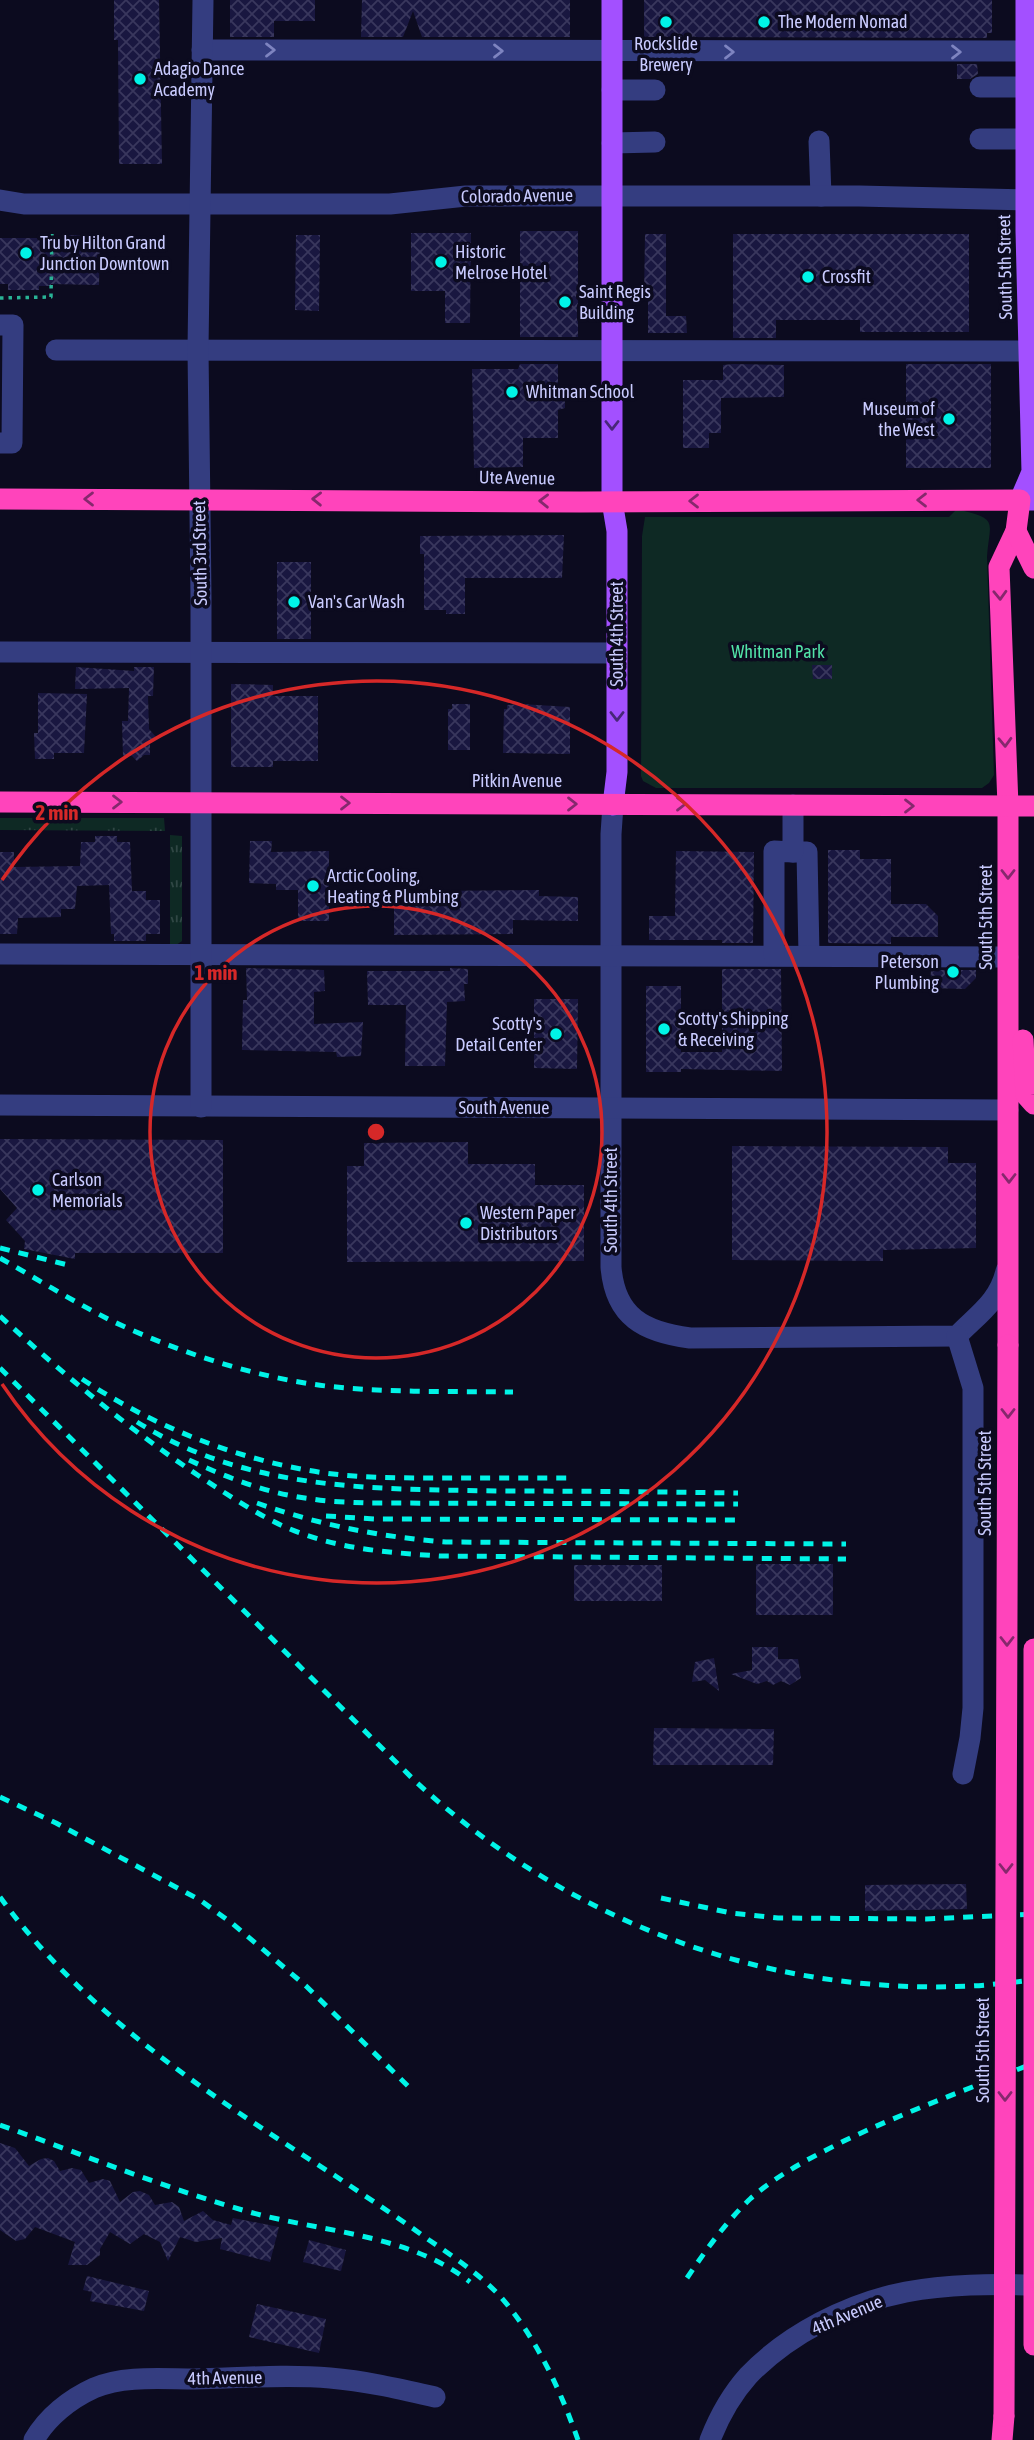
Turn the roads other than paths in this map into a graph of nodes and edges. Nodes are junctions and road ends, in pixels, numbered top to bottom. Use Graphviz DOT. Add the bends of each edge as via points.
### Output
graph roads {
  1 [pos="204,0"];
  2 [pos="612,0"];
  3 [pos="1026,0"];
  4 [pos="202,50"];
  5 [pos="1030,51"];
  6 [pos="612,52"];
  7 [pos="980,87"];
  8 [pos="1027,87"];
  9 [pos="612,90"];
  10 [pos="655,90"];
  11 [pos="980,139"];
  12 [pos="1027,139"];
  13 [pos="819,141"];
  14 [pos="655,142"];
  15 [pos="612,143"];
  16 [pos="612,195"];
  17 [pos="821,196"];
  18 [pos="0,200"];
  19 [pos="1030,200"];
  20 [pos="199,204"];
  21 [pos="0,326"];
  22 [pos="198,349"];
  23 [pos="612,349"];
  24 [pos="56,350"];
  25 [pos="1032,351"];
  26 [pos="0,443"];
  27 [pos="200,498"];
  28 [pos="0,499"];
  29 [pos="1027,500"];
  30 [pos="612,501"];
  31 [pos="1016,531"];
  32 [pos="1034,568"];
  33 [pos="0,652"];
  34 [pos="201,652"];
  35 [pos="617,653"];
  36 [pos="0,802"];
  37 [pos="201,802"];
  38 [pos="613,804"];
  39 [pos="793,805"];
  40 [pos="1008,806"];
  41 [pos="1034,806"];
  42 [pos="793,852"];
  43 [pos="0,954"];
  44 [pos="201,954"];
  45 [pos="774,955"];
  46 [pos="611,956"];
  47 [pos="809,956"];
  48 [pos="1008,966"];
  49 [pos="1034,1104"];
  50 [pos="0,1105"];
  51 [pos="201,1107"];
  52 [pos="611,1108"];
  53 [pos="1009,1110"];
  54 [pos="1009,1259"];
  55 [pos="957,1336"];
  56 [pos="1034,1649"];
  57 [pos="963,1774"];
  58 [pos="1034,2285"];
  59 [pos="1034,2345"];
  60 [pos="435,2397"];
  61 [pos="34,2440"];
  62 [pos="710,2440"];
  63 [pos="1003,2440"];
  1 -- 4 [label="street, South 3rd Street"];
  2 -- 6 [label="main road, South 4th Street"];
  3 -- 5 [label="main road, South 5th Street"];
  4 -- 6 [label="street, one-way"];
  4 -- 20 [label="street, South 3rd Street"];
  6 -- 5 [label="street, one-way"];
  5 -- 8 [label="main road, South 5th Street"];
  6 -- 9 [label="main road, South 4th Street"];
  7 -- 8 [label="street"];
  8 -- 12 [label="main road, South 5th Street"];
  9 -- 10 [label="street"];
  9 -- 15 [label="main road, South 4th Street"];
  11 -- 12 [label="street"];
  12 -- 19 [label="main road, South 5th Street"];
  13 -- 17 [label="street"];
  14 -- 15 [label="street"];
  15 -- 16 [label="main road, South 4th Street"];
  16 -- 17 [label="street, Colorado Avenue"];
  16 -- 20 [label="street, Colorado Avenue" via="466,196 390,204"];
  16 -- 23 [label="main road, South 4th Street"];
  17 -- 19 [label="street, Colorado Avenue"];
  18 -- 20 [label="street, Colorado Avenue" via="24,204"];
  19 -- 25 [label="main road, South 5th Street"];
  20 -- 22 [label="street, South 3rd Street"];
  21 -- 26 [label="street" via="13,325 12,443"];
  22 -- 23 [label="street"];
  22 -- 24 [label="street"];
  22 -- 27 [label="street, South 3rd Street"];
  23 -- 25 [label="street"];
  23 -- 30 [label="main road, South 4th Street, one-way"];
  25 -- 29 [label="main road, South 5th Street" via="1032,471"];
  27 -- 28 [label="highway, Ute Avenue, one-way"];
  30 -- 27 [label="highway, Ute Avenue, one-way"];
  27 -- 34 [label="street, South 3rd Street"];
  29 -- 30 [label="highway, Ute Avenue, one-way"];
  29 -- 31 [label="highway, South 5th Street"];
  30 -- 35 [label="main road, South 4th Street" via="617,531"];
  31 -- 32 [label="highway"];
  31 -- 40 [label="highway, South 5th Street, one-way" via="999,567"];
  33 -- 34 [label="street"];
  34 -- 35 [label="street"];
  34 -- 37 [label="street, South 3rd Street"];
  35 -- 38 [label="main road, South 4th Street, one-way"];
  36 -- 37 [label="highway, Pitkin Avenue, one-way"];
  37 -- 38 [label="highway, Pitkin Avenue, one-way"];
  37 -- 44 [label="street, South 3rd Street"];
  38 -- 39 [label="highway, Pitkin Avenue, one-way"];
  38 -- 46 [label="street, South 4th Street"];
  39 -- 40 [label="highway, Pitkin Avenue, one-way"];
  39 -- 42 [label="street"];
  40 -- 41 [label="highway, Pitkin Avenue"];
  40 -- 48 [label="highway, South 5th Street, one-way"];
  42 -- 45 [label="street" via="774,851"];
  42 -- 47 [label="street" via="807,852"];
  43 -- 44 [label="street"];
  44 -- 46 [label="street"];
  44 -- 51 [label="street, South 3rd Street"];
  45 -- 46 [label="street"];
  45 -- 47 [label="street"];
  46 -- 52 [label="street, South 4th Street"];
  47 -- 48 [label="street"];
  48 -- 49 [label="highway" via="1022,997 1026,1095"];
  48 -- 53 [label="highway, South 5th Street"];
  50 -- 51 [label="street, South Avenue"];
  51 -- 52 [label="street, South Avenue"];
  52 -- 53 [label="street, South Avenue"];
  52 -- 55 [label="street, South 4th Street" via="611,1267 616,1295 636,1321 668,1335 690,1338"];
  53 -- 54 [label="highway, South 5th Street, one-way"];
  54 -- 55 [label="street" via="997,1297"];
  54 -- 63 [label="highway, South 5th Street, one-way, bridge"];
  55 -- 57 [label="street" via="973,1388 973,1708"];
  56 -- 59 [label="highway, bridge"];
  58 -- 62 [label="street, 4th Avenue" via="916,2290 847,2310 769,2356 731,2398"];
  60 -- 61 [label="street, 4th Avenue" via="327,2377 118,2382 72,2399"];
}
